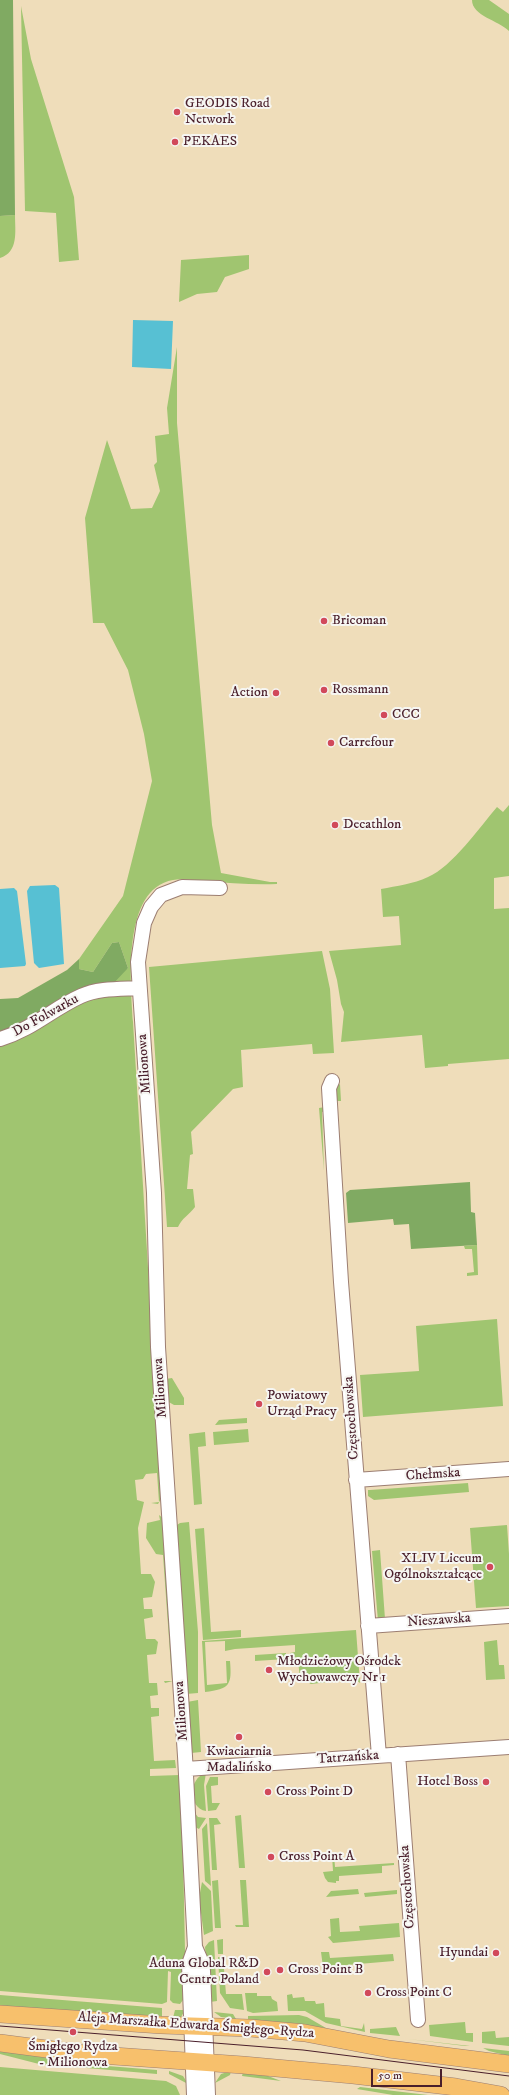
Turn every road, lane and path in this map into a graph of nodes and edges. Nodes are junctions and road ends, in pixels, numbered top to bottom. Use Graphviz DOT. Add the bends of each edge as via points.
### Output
graph roads {
  1 [pos="220,888"];
  2 [pos="139,988"];
  3 [pos="0,1039"];
  4 [pos="332,1081"];
  5 [pos="509,1469"];
  6 [pos="356,1480"];
  7 [pos="509,1616"];
  8 [pos="368,1626"];
  9 [pos="509,1747"];
  10 [pos="398,1754"];
  11 [pos="379,1756"];
  12 [pos="186,1769"];
  13 [pos="0,2014"];
  14 [pos="418,2020"];
  15 [pos="199,2026"];
  16 [pos="0,2043"];
  17 [pos="200,2062"];
  18 [pos="509,2064"];
  19 [pos="194,2095"];
  20 [pos="208,2095"];
  21 [pos="501,2095"];
  1 -- 2 [label="street, Milionowa" via="178,887 155,901 144,923 140,942"];
  2 -- 3 [label="street, Do Folwarku" via="100,991 81,996 30,1028"];
  2 -- 12 [label="street, Milionowa" via="154,1193 158,1347"];
  4 -- 6 [label="street, Częstochowska" via="330,1088 334,1172"];
  5 -- 6 [label="street, Chełmska"];
  6 -- 8 [label="street, Częstochowska"];
  7 -- 8 [label="street, Nieszawska"];
  8 -- 11 [label="street, Częstochowska"];
  9 -- 10 [label="street, Tatrzańska"];
  10 -- 11 [label="street, Tatrzańska"];
  10 -- 14 [label="street, Częstochowska"];
  11 -- 12 [label="street, Tatrzańska"];
  12 -- 15 [label="street, Milionowa" via="195,1947 202,1964"];
  13 -- 15 [label="main road, Aleja Marszałka Edwarda Śmigłego-Rydza"];
  15 -- 17 [label="street, Milionowa"];
  15 -- 18 [label="main road, Aleja Marszałka Edwarda Śmigłego-Rydza" via="305,2033 389,2049"];
  16 -- 17 [label="main road" via="85,2054"];
  17 -- 19 [label="street, Milionowa"];
  17 -- 20 [label="street, Milionowa"];
  17 -- 21 [label="main road" via="290,2068 420,2082"];
}
